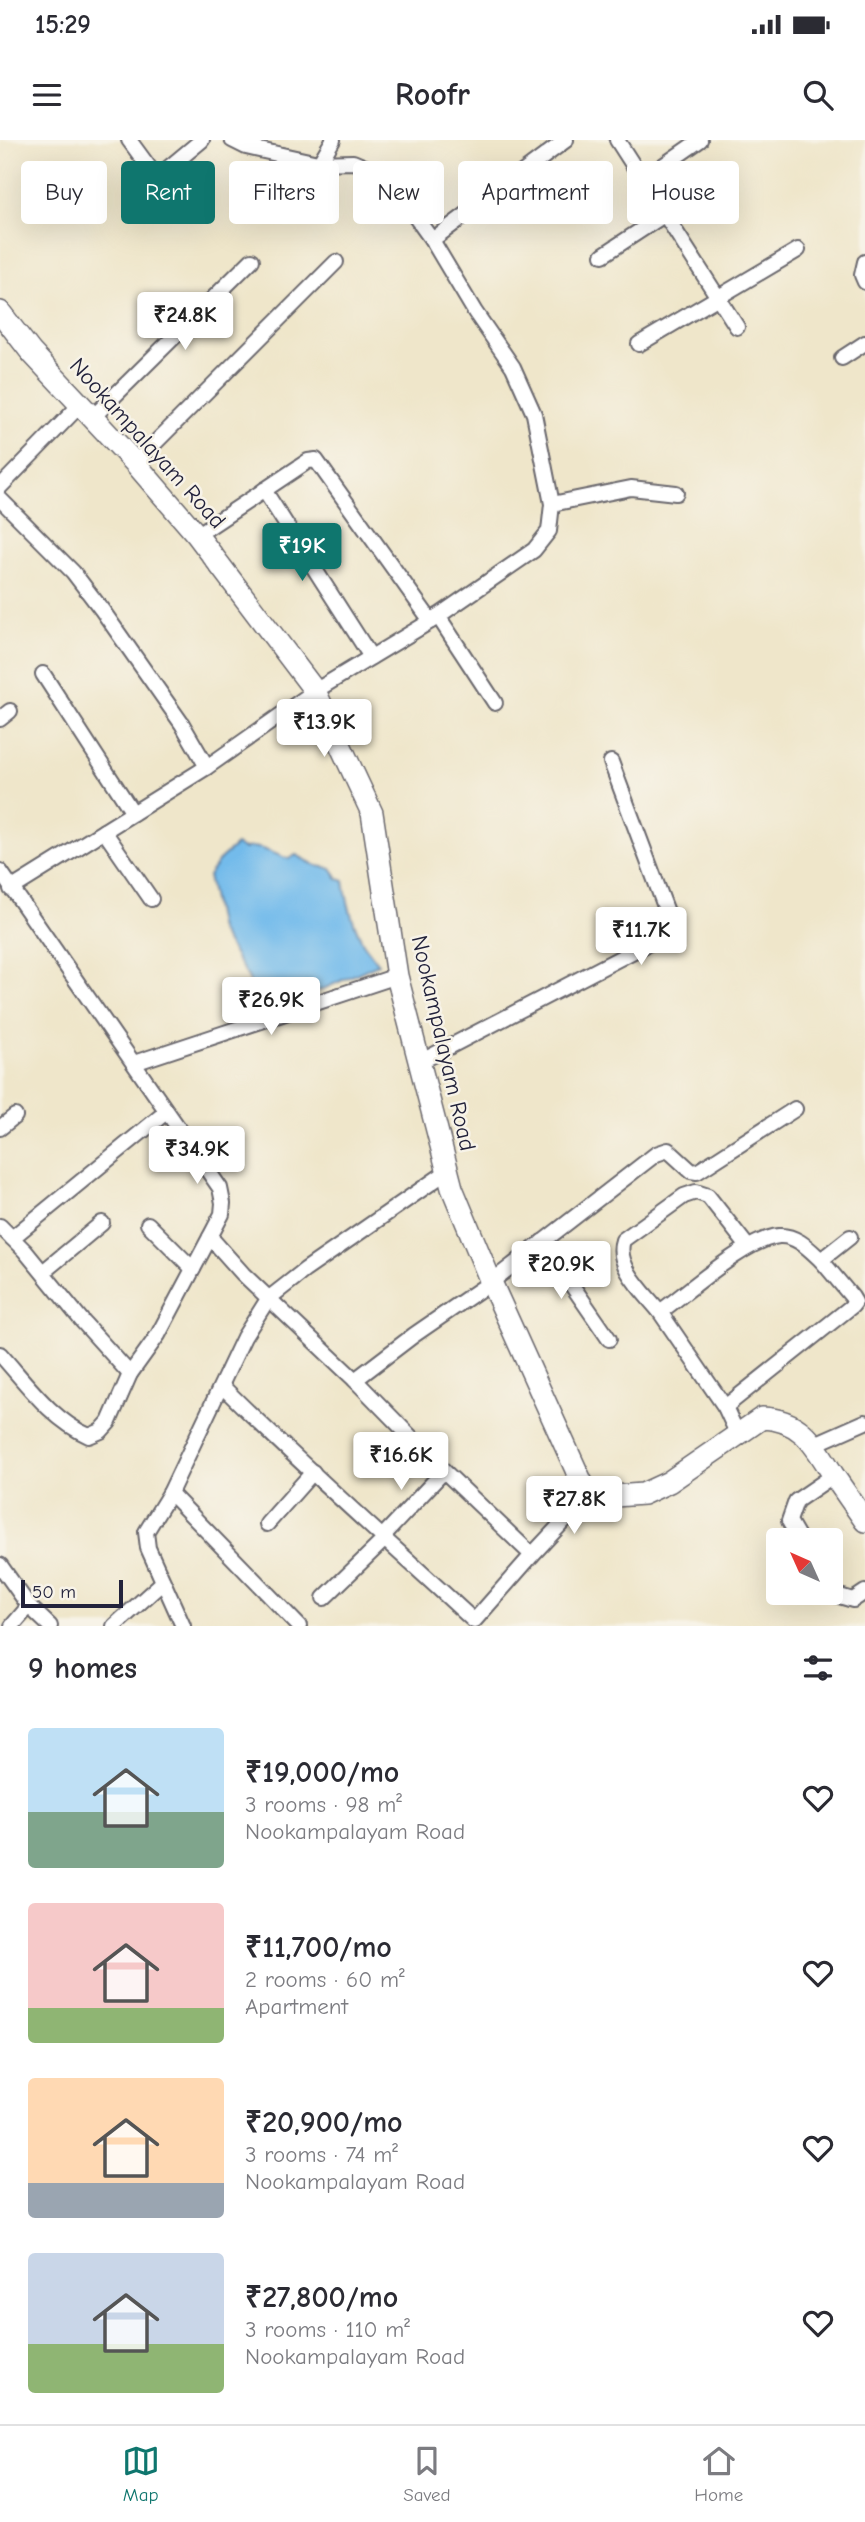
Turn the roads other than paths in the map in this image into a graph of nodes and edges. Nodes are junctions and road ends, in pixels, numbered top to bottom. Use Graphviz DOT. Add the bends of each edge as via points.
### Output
graph roads {
  1 [pos="129,140"];
  2 [pos="202,140"];
  3 [pos="232,140"];
  4 [pos="332,140"];
  5 [pos="566,140"];
  6 [pos="617,140"];
  7 [pos="700,140"];
  8 [pos="309,161"];
  9 [pos="319,161"];
  10 [pos="632,161"];
  11 [pos="670,161"];
  12 [pos="339,162"];
  13 [pos="650,224"];
  14 [pos="670,224"];
  15 [pos="432,240"];
  16 [pos="798,250"];
  17 [pos="603,255"];
  18 [pos="253,260"];
  19 [pos="336,262"];
  20 [pos="865,262"];
  21 [pos="865,282"];
  22 [pos="718,299"];
  23 [pos="0,312"];
  24 [pos="737,327"];
  25 [pos="639,344"];
  26 [pos="865,344"];
  27 [pos="842,358"];
  28 [pos="86,412"];
  29 [pos="135,463"];
  30 [pos="0,487"];
  31 [pos="264,490"];
  32 [pos="676,494"];
  33 [pos="0,499"];
  34 [pos="552,504"];
  35 [pos="197,535"];
  36 [pos="434,618"];
  37 [pos="371,657"];
  38 [pos="43,674"];
  39 [pos="315,691"];
  40 [pos="495,703"];
  41 [pos="611,762"];
  42 [pos="206,768"];
  43 [pos="133,813"];
  44 [pos="104,831"];
  45 [pos="0,871"];
  46 [pos="11,889"];
  47 [pos="151,899"];
  48 [pos="397,976"];
  49 [pos="134,1063"];
  50 [pos="418,1063"];
  51 [pos="795,1109"];
  52 [pos="166,1112"];
  53 [pos="15,1116"];
  54 [pos="0,1128"];
  55 [pos="447,1171"];
  56 [pos="102,1223"];
  57 [pos="148,1224"];
  58 [pos="0,1226"];
  59 [pos="210,1237"];
  60 [pos="850,1237"];
  61 [pos="12,1238"];
  62 [pos="542,1242"];
  63 [pos="748,1247"];
  64 [pos="821,1261"];
  65 [pos="192,1269"];
  66 [pos="43,1272"];
  67 [pos="491,1282"];
  68 [pos="268,1299"];
  69 [pos="660,1312"];
  70 [pos="609,1339"];
  71 [pos="0,1354"];
  72 [pos="130,1374"];
  73 [pos="355,1380"];
  74 [pos="222,1386"];
  75 [pos="724,1407"];
  76 [pos="865,1422"];
  77 [pos="737,1433"];
  78 [pos="815,1444"];
  79 [pos="444,1471"];
  80 [pos="313,1472"];
  81 [pos="834,1475"];
  82 [pos="170,1493"];
  83 [pos="590,1493"];
  84 [pos="865,1521"];
  85 [pos="267,1524"];
  86 [pos="793,1528"];
  87 [pos="384,1537"];
  88 [pos="533,1555"];
  89 [pos="0,1565"];
  90 [pos="163,1582"];
  91 [pos="865,1592"];
  92 [pos="844,1597"];
  93 [pos="324,1598"];
  94 [pos="29,1606"];
  95 [pos="472,1624"];
  96 [pos="12,1626"];
  97 [pos="50,1626"];
  98 [pos="114,1626"];
  99 [pos="183,1626"];
  100 [pos="299,1626"];
  1 -- 2 [label="street" via="150,170 160,175"];
  3 -- 8 [label="street"];
  4 -- 9 [label="street"];
  5 -- 15 [label="street"];
  6 -- 10 [label="street"];
  7 -- 11 [label="street"];
  12 -- 15 [label="street" via="353,162 372,170 394,187"];
  13 -- 17 [label="street"];
  14 -- 22 [label="street"];
  15 -- 34 [label="street" via="513,367 534,414"];
  16 -- 22 [label="street"];
  18 -- 28 [label="street"];
  19 -- 29 [label="street"];
  20 -- 21 [label="street"];
  22 -- 24 [label="street"];
  22 -- 25 [label="street"];
  23 -- 28 [label="street, Nookampalayam Road"];
  26 -- 27 [label="street"];
  28 -- 29 [label="street, Nookampalayam Road"];
  28 -- 30 [label="street"];
  29 -- 35 [label="street, Nookampalayam Road"];
  31 -- 35 [label="street"];
  31 -- 36 [label="street" via="316,460"];
  31 -- 37 [label="street"];
  32 -- 34 [label="street" via="631,488"];
  33 -- 42 [label="street" via="72,572 102,610 182,724"];
  34 -- 36 [label="street" via="549,531 534,550"];
  35 -- 39 [label="street, Nookampalayam Road"];
  36 -- 37 [label="street"];
  36 -- 40 [label="street"];
  37 -- 39 [label="street"];
  38 -- 43 [label="street"];
  39 -- 42 [label="street"];
  39 -- 48 [label="street, Nookampalayam Road" via="372,813"];
  41 -- 50 [label="street" via="668,921 649,943"];
  42 -- 43 [label="street"];
  43 -- 44 [label="street"];
  44 -- 46 [label="street"];
  44 -- 47 [label="street"];
  45 -- 46 [label="street"];
  46 -- 49 [label="street"];
  48 -- 49 [label="street"];
  48 -- 50 [label="street, Nookampalayam Road"];
  49 -- 52 [label="street"];
  50 -- 55 [label="street, Nookampalayam Road"];
  51 -- 62 [label="street" via="697,1172 672,1152 662,1150"];
  52 -- 59 [label="street" via="219,1188 222,1214"];
  52 -- 61 [label="street"];
  53 -- 54 [label="street"];
  55 -- 67 [label="street, Nookampalayam Road"];
  55 -- 68 [label="street"];
  56 -- 66 [label="street"];
  57 -- 65 [label="street"];
  58 -- 61 [label="street"];
  59 -- 65 [label="street"];
  59 -- 68 [label="street"];
  60 -- 64 [label="street"];
  61 -- 66 [label="street"];
  62 -- 67 [label="street"];
  62 -- 70 [label="street"];
  63 -- 64 [label="street" via="779,1236 790,1238"];
  63 -- 69 [label="street"];
  63 -- 69 [label="street" via="708,1196 696,1192 623,1240 622,1261"];
  64 -- 75 [label="street" via="855,1302"];
  65 -- 72 [label="street" via="158,1335"];
  66 -- 72 [label="street"];
  67 -- 73 [label="street"];
  67 -- 83 [label="street, Nookampalayam Road"];
  68 -- 73 [label="street"];
  68 -- 74 [label="street"];
  69 -- 75 [label="street"];
  71 -- 72 [label="street" via="57,1417 89,1436 110,1422"];
  73 -- 79 [label="street"];
  74 -- 80 [label="street"];
  74 -- 82 [label="street"];
  75 -- 77 [label="street"];
  76 -- 78 [label="street"];
  77 -- 78 [label="street" via="762,1418 777,1418"];
  77 -- 83 [label="street" via="656,1489 601,1497"];
  78 -- 81 [label="street"];
  79 -- 87 [label="street"];
  79 -- 88 [label="street"];
  80 -- 85 [label="street"];
  80 -- 87 [label="street"];
  81 -- 84 [label="street"];
  81 -- 86 [label="street" via="796,1500 789,1521"];
  82 -- 90 [label="street" via="145,1532"];
  82 -- 100 [label="street"];
  83 -- 88 [label="street"];
  87 -- 93 [label="street"];
  87 -- 95 [label="street"];
  88 -- 95 [label="street"];
  89 -- 94 [label="street"];
  90 -- 98 [label="street"];
  90 -- 99 [label="street"];
  91 -- 92 [label="street" via="853,1600"];
  94 -- 96 [label="street"];
  94 -- 97 [label="street"];
}
